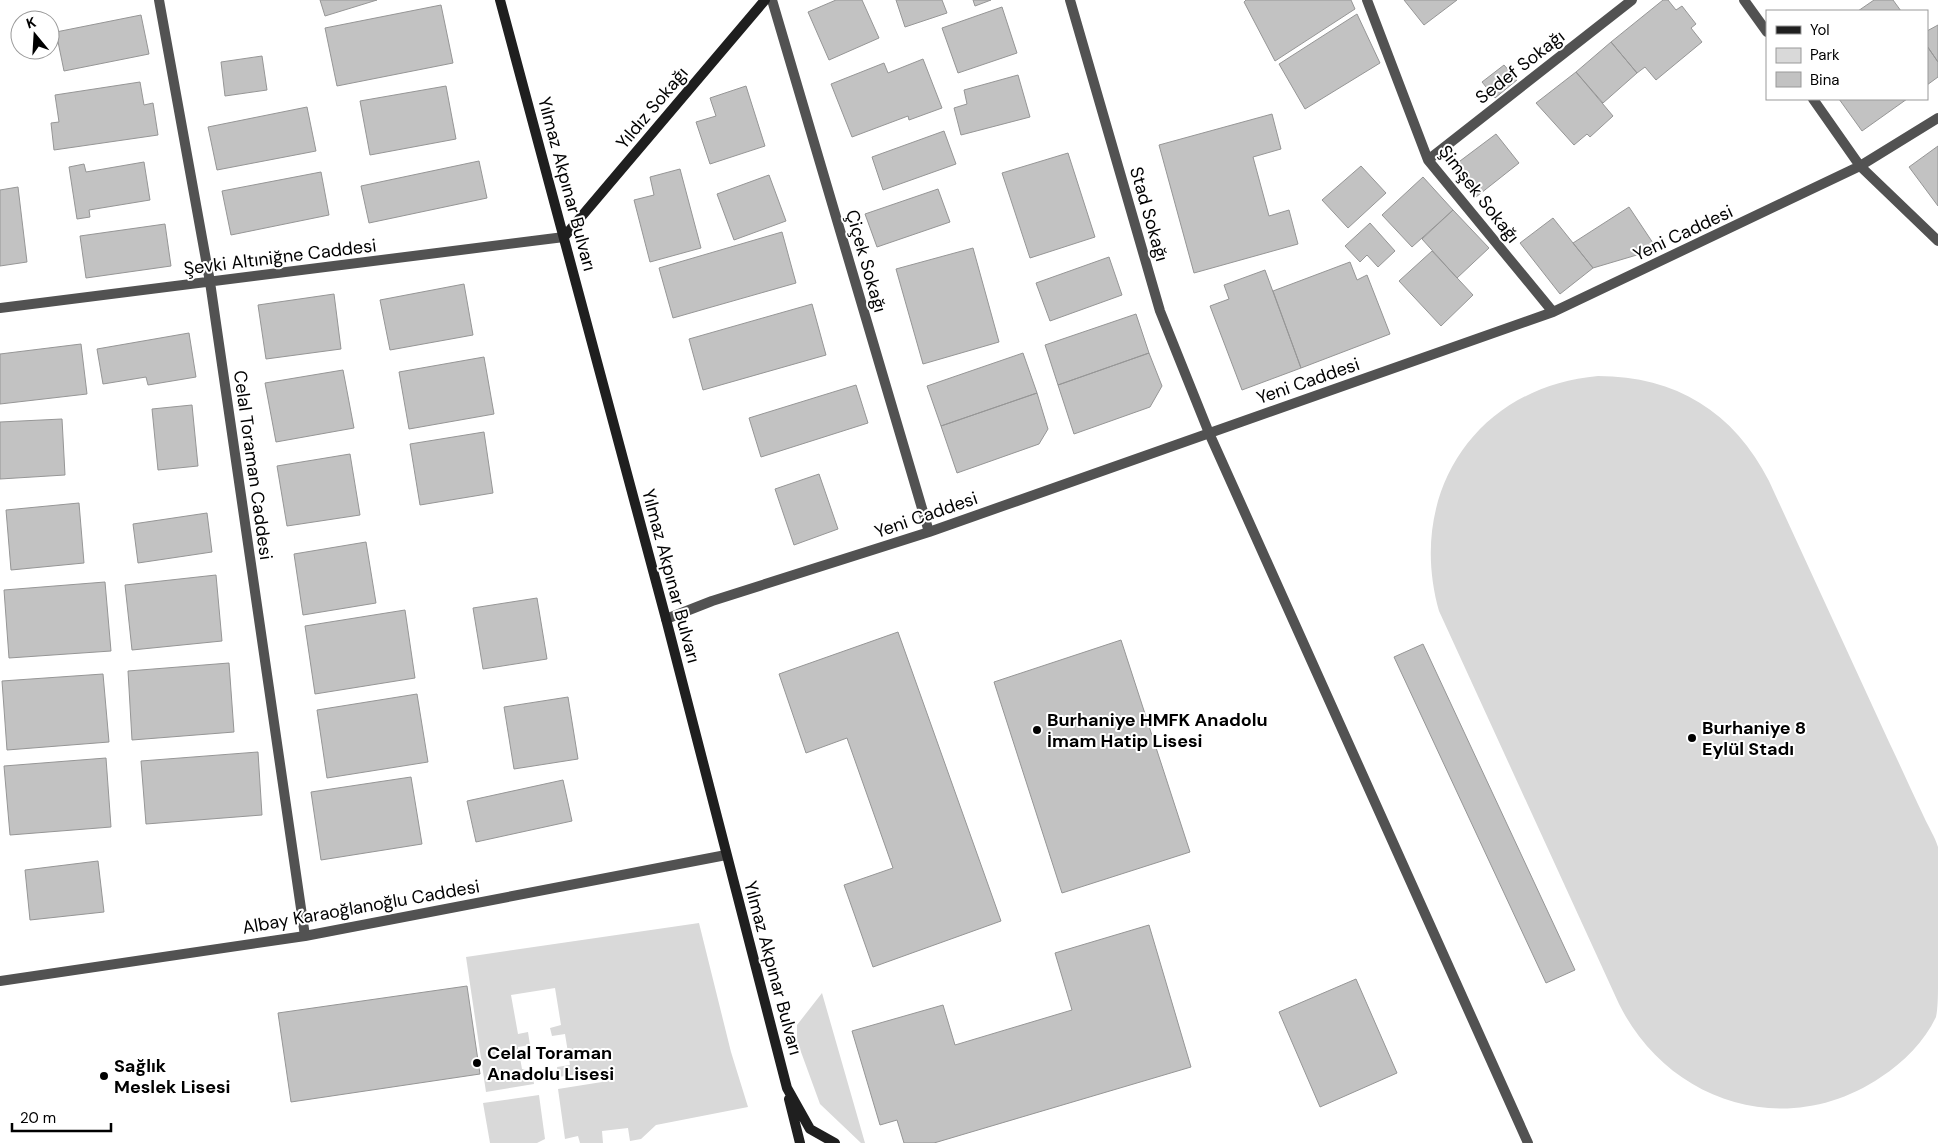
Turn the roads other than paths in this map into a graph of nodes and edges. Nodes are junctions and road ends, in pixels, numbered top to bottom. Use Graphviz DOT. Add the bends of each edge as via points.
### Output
graph roads {
  1 [pos="159,0"];
  2 [pos="500,0"];
  3 [pos="765,0"];
  4 [pos="772,0"];
  5 [pos="1070,0"];
  6 [pos="1367,0"];
  7 [pos="1632,0"];
  8 [pos="1744,0"];
  9 [pos="1766,31"];
  10 [pos="1814,100"];
  11 [pos="1938,118"];
  12 [pos="1428,160"];
  13 [pos="1860,166"];
  14 [pos="564,237"];
  15 [pos="1938,242"];
  16 [pos="210,282"];
  17 [pos="0,308"];
  18 [pos="1553,312"];
  19 [pos="1210,433"];
  20 [pos="929,532"];
  21 [pos="666,619"];
  22 [pos="726,855"];
  23 [pos="305,936"];
  24 [pos="0,981"];
  25 [pos="787,1088"];
  26 [pos="800,1143"];
  27 [pos="835,1143"];
  28 [pos="1528,1143"];
  1 -- 16 [label="street, Celal Toraman Caddesi"];
  2 -- 14 [label="main road, Yılmaz Akpınar Bulvarı"];
  3 -- 14 [label="main road, Yıldız Sokağı"];
  4 -- 20 [label="street, Çiçek Sokağı"];
  5 -- 19 [label="street, Stad Sokağı" via="1160,311"];
  6 -- 12 [label="street, Şimşek Sokağı"];
  7 -- 12 [label="street, Sedef Sokağı"];
  8 -- 9 [label="street"];
  10 -- 13 [label="street"];
  11 -- 13 [label="street, Yeni Caddesi"];
  12 -- 18 [label="street, Şimşek Sokağı"];
  13 -- 15 [label="street"];
  13 -- 18 [label="street, Yeni Caddesi"];
  14 -- 16 [label="street, Şevki Altıniğne Caddesi"];
  14 -- 21 [label="main road, Yılmaz Akpınar Bulvarı"];
  16 -- 17 [label="street, Şevki Altıniğne Caddesi"];
  16 -- 23 [label="street, Celal Toraman Caddesi"];
  18 -- 19 [label="street, Yeni Caddesi"];
  19 -- 20 [label="street, Yeni Caddesi"];
  19 -- 28 [label="street, Stad Sokağı"];
  20 -- 21 [label="street, Yeni Caddesi" via="712,601"];
  21 -- 22 [label="main road, Yılmaz Akpınar Bulvarı"];
  22 -- 23 [label="street, Albay Karaoğlanoğlu Caddesi"];
  22 -- 25 [label="main road, Yılmaz Akpınar Bulvarı"];
  23 -- 24 [label="street, Albay Karaoğlanoğlu Caddesi"];
  25 -- 26 [label="main road"];
  25 -- 27 [label="main road, Yılmaz Akpınar Bulvarı" via="810,1129"];
}
